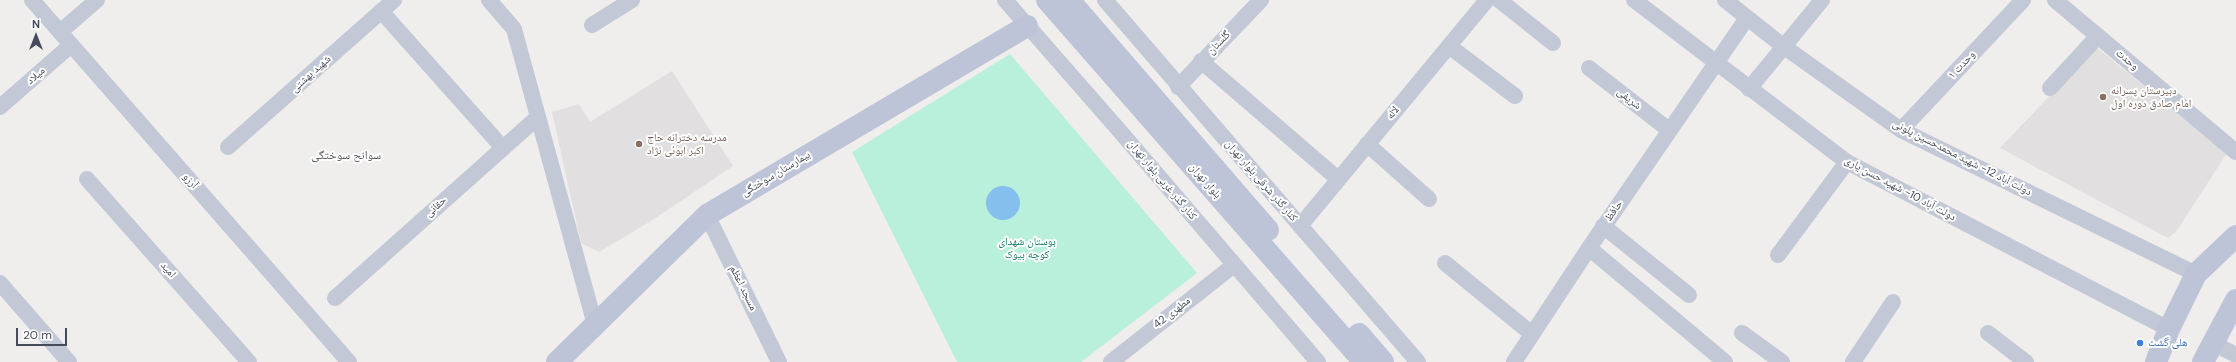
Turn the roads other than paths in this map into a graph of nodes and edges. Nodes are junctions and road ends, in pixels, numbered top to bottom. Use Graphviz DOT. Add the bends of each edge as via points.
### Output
graph roads {
  1 [pos="32,0"];
  2 [pos="97,0"];
  3 [pos="394,0"];
  4 [pos="490,0"];
  5 [pos="632,0"];
  6 [pos="1005,0"];
  7 [pos="1047,0"];
  8 [pos="1069,0"];
  9 [pos="1105,0"];
  10 [pos="1261,0"];
  11 [pos="1487,0"];
  12 [pos="1499,0"];
  13 [pos="1634,0"];
  14 [pos="1725,0"];
  15 [pos="1822,0"];
  16 [pos="2023,0"];
  17 [pos="2055,0"];
  18 [pos="381,11"];
  19 [pos="1747,18"];
  20 [pos="592,25"];
  21 [pos="1027,26"];
  22 [pos="60,32"];
  23 [pos="2098,36"];
  24 [pos="1553,43"];
  25 [pos="71,45"];
  26 [pos="1449,46"];
  27 [pos="1783,46"];
  28 [pos="1201,61"];
  29 [pos="1716,61"];
  30 [pos="1589,68"];
  31 [pos="1178,87"];
  32 [pos="2050,88"];
  33 [pos="1749,89"];
  34 [pos="1515,96"];
  35 [pos="0,107"];
  36 [pos="538,118"];
  37 [pos="1669,130"];
  38 [pos="1901,130"];
  39 [pos="1367,144"];
  40 [pos="228,147"];
  41 [pos="503,148"];
  42 [pos="2236,152"];
  43 [pos="1847,162"];
  44 [pos="87,179"];
  45 [pos="1338,179"];
  46 [pos="1429,199"];
  47 [pos="707,215"];
  48 [pos="1300,226"];
  49 [pos="1603,226"];
  50 [pos="2236,236"];
  51 [pos="1589,248"];
  52 [pos="1778,255"];
  53 [pos="1445,263"];
  54 [pos="1234,265"];
  55 [pos="2196,274"];
  56 [pos="0,283"];
  57 [pos="1689,296"];
  58 [pos="335,298"];
  59 [pos="2236,300"];
  60 [pos="1893,302"];
  61 [pos="595,325"];
  62 [pos="2169,329"];
  63 [pos="1988,332"];
  64 [pos="1742,333"];
  65 [pos="1532,334"];
  66 [pos="2213,343"];
  67 [pos="2236,355"];
  68 [pos="69,362"];
  69 [pos="249,362"];
  70 [pos="349,362"];
  71 [pos="557,362"];
  72 [pos="779,362"];
  73 [pos="1111,362"];
  74 [pos="1318,362"];
  75 [pos="1364,362"];
  76 [pos="1383,362"];
  77 [pos="1418,362"];
  78 [pos="1514,362"];
  79 [pos="1725,362"];
  80 [pos="1782,362"];
  81 [pos="1852,362"];
  82 [pos="2026,362"];
  83 [pos="2156,362"];
  84 [pos="2203,362"];
  1 -- 22 [label="street, آرزو"];
  2 -- 22 [label="street"];
  3 -- 18 [label="street, شهید بهشتی"];
  4 -- 36 [label="street" via="514,29"];
  5 -- 20 [label="street"];
  6 -- 21 [label="street, کنار گذر غربی بلوار تهران"];
  7 -- 75 [label="main road, بلوار تهران"];
  8 -- 76 [label="main road, بلوار تهران"];
  9 -- 31 [label="street, کنار گذر شرقی بلوار تهران"];
  10 -- 28 [label="street, گلستان"];
  11 -- 26 [label="street, لاله"];
  12 -- 24 [label="street"];
  13 -- 29 [label="street, دولت آباد 10- شهید حسن یاری"];
  14 -- 19 [label="street, دولت آباد 12- شهید محمدحسین پلونی"];
  15 -- 27 [label="street"];
  16 -- 38 [label="street, وحدت ۱"];
  17 -- 23 [label="street, وحدت"];
  18 -- 40 [label="street, شهید بهشتی"];
  18 -- 41 [label="street"];
  19 -- 27 [label="street, دولت آباد 12- شهید محمدحسین پلونی"];
  19 -- 29 [label="street, حافظ"];
  21 -- 47 [label="main road, بیمارستان سوختگی"];
  21 -- 54 [label="street, کنار گذر غربی بلوار تهران"];
  22 -- 25 [label="street, آرزو"];
  23 -- 32 [label="street"];
  23 -- 42 [label="street, وحدت"];
  25 -- 35 [label="street, میلاد"];
  25 -- 70 [label="street, آرزو"];
  26 -- 34 [label="street"];
  26 -- 39 [label="street, لاله"];
  27 -- 33 [label="street"];
  27 -- 38 [label="street, دولت آباد 12- شهید محمدحسین پلونی"];
  28 -- 31 [label="street, گلستان"];
  28 -- 45 [label="street"];
  29 -- 33 [label="street, دولت آباد 10- شهید حسن یاری"];
  29 -- 37 [label="street, حافظ"];
  30 -- 37 [label="street, شریفی"];
  31 -- 48 [label="street, کنار گذر شرقی بلوار تهران"];
  33 -- 43 [label="street, دولت آباد 10- شهید حسن یاری"];
  36 -- 41 [label="street, حقانی"];
  36 -- 61 [label="street"];
  37 -- 49 [label="street, حافظ"];
  38 -- 55 [label="street, دولت آباد 12- شهید محمدحسین پلونی"];
  39 -- 45 [label="street, لاله"];
  39 -- 46 [label="street"];
  41 -- 58 [label="street, حقانی"];
  43 -- 52 [label="street"];
  43 -- 62 [label="street, دولت آباد 10- شهید حسن یاری"];
  44 -- 69 [label="street, امید"];
  45 -- 48 [label="street, لاله"];
  47 -- 61 [label="main road, بیمارستان سوختگی"];
  47 -- 72 [label="street, مسجد اعظم"];
  48 -- 77 [label="street, کنار گذر شرقی بلوار تهران"];
  49 -- 51 [label="street, حافظ"];
  49 -- 57 [label="street"];
  50 -- 55 [label="main road"];
  51 -- 65 [label="street, حافظ"];
  51 -- 79 [label="street"];
  53 -- 65 [label="street"];
  54 -- 73 [label="street, مطهری 42"];
  54 -- 74 [label="street, کنار گذر غربی بلوار تهران"];
  55 -- 62 [label="main road"];
  56 -- 68 [label="street"];
  59 -- 66 [label="main road"];
  60 -- 81 [label="street"];
  61 -- 71 [label="main road, بیمارستان سوختگی"];
  62 -- 83 [label="main road"];
  63 -- 82 [label="street"];
  64 -- 80 [label="street"];
  65 -- 78 [label="street, حافظ"];
  66 -- 67 [label="street"];
  66 -- 84 [label="main road"];
}
